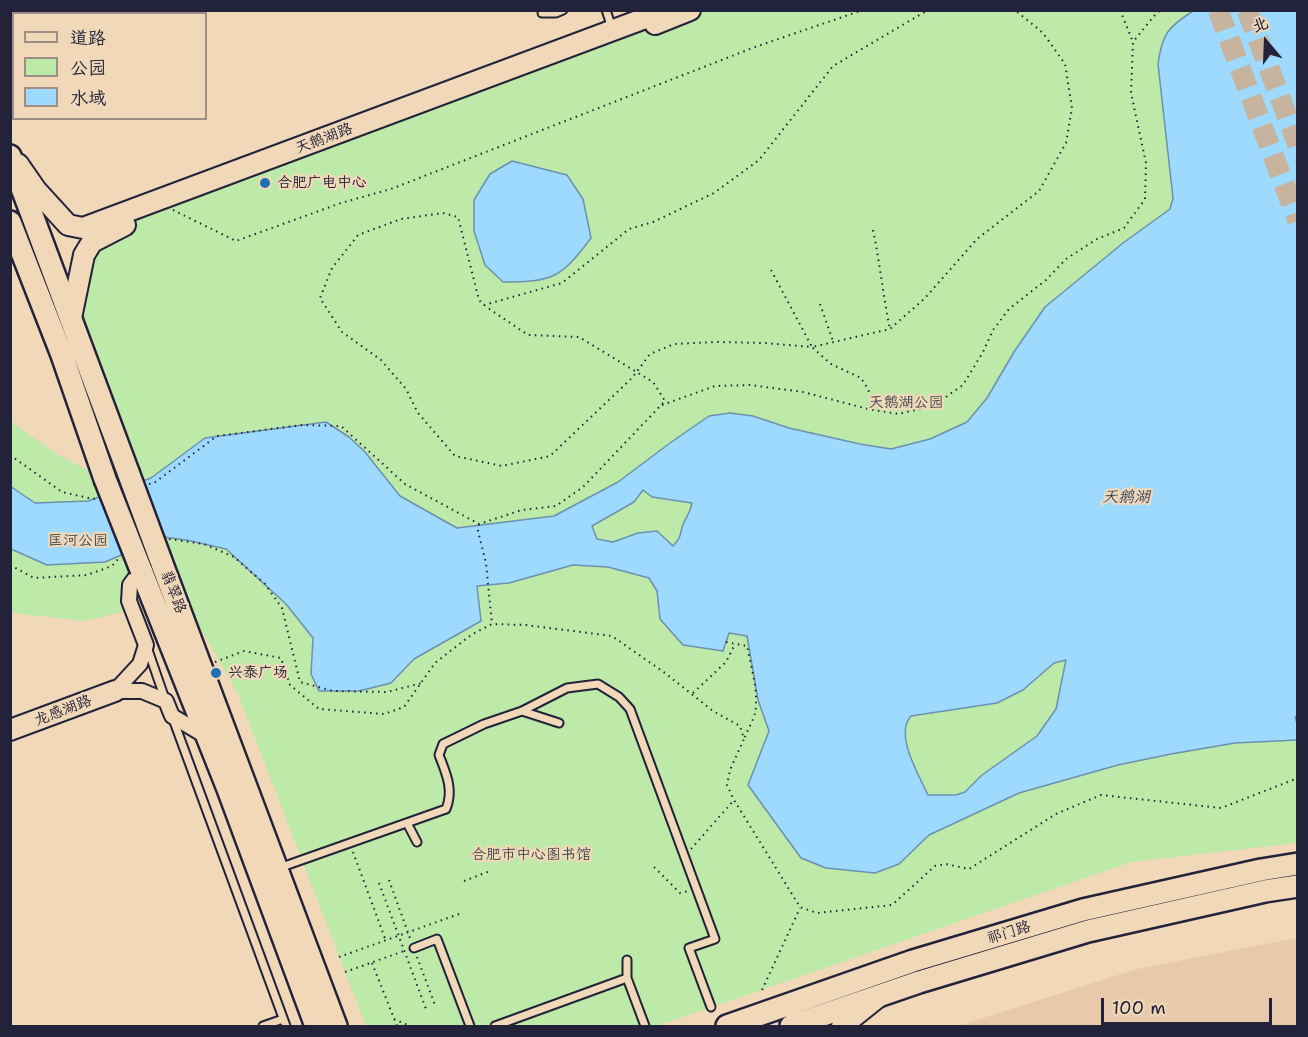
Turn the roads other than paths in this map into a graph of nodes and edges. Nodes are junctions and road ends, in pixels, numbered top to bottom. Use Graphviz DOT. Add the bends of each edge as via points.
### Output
graph roads {
  1 [pos="563,10"];
  2 [pos="606,10"];
  3 [pos="667,10"];
  4 [pos="690,10"];
  5 [pos="542,13"];
  6 [pos="613,30"];
  7 [pos="10,152"];
  8 [pos="10,156"];
  9 [pos="10,222"];
  10 [pos="71,318"];
  11 [pos="141,570"];
  12 [pos="146,645"];
  13 [pos="115,691"];
  14 [pos="166,700"];
  15 [pos="522,711"];
  16 [pos="172,716"];
  17 [pos="559,723"];
  18 [pos="10,730"];
  19 [pos="208,737"];
  20 [pos="231,746"];
  21 [pos="406,823"];
  22 [pos="417,842"];
  23 [pos="1298,864"];
  24 [pos="277,869"];
  25 [pos="1298,886"];
  26 [pos="414,948"];
  27 [pos="627,960"];
  28 [pos="627,978"];
  29 [pos="881,995"];
  30 [pos="711,1007"];
  31 [pos="285,1023"];
  32 [pos="263,1026"];
  33 [pos="316,1026"];
  34 [pos="336,1026"];
  35 [pos="470,1026"];
  36 [pos="495,1026"];
  37 [pos="645,1026"];
  38 [pos="727,1026"];
  39 [pos="791,1026"];
  40 [pos="842,1026"];
  1 -- 5 [label="lane"];
  2 -- 6 [label="lane"];
  3 -- 6 [label="street, 天鹅湖路"];
  4 -- 10 [label="street, 天鹅湖路" via="130,223 92,242 84,255"];
  6 -- 7 [label="street, 天鹅湖路" via="83,228 68,225 36,190"];
  8 -- 10 [label="main road, 翡翠路"];
  9 -- 11 [label="main road, 翡翠路, bridge" via="62,355 104,488"];
  10 -- 20 [label="main road, 翡翠路, bridge" via="136,479"];
  11 -- 12 [label="street" via="130,585 129,602"];
  11 -- 19 [label="main road, 翡翠路"];
  12 -- 13 [label="street" via="140,664"];
  12 -- 14 [label="lane"];
  13 -- 14 [label="street" via="142,691"];
  13 -- 18 [label="street, 龙感湖路"];
  14 -- 16 [label="street"];
  15 -- 17 [label="lane"];
  15 -- 21 [label="lane" via="443,744 439,755 450,797 446,809"];
  15 -- 30 [label="lane" via="567,688 598,684 630,709 715,939 689,948"];
  16 -- 19 [label="street"];
  16 -- 31 [label="lane"];
  19 -- 20 [label="street"];
  19 -- 33 [label="main road, 翡翠路"];
  20 -- 24 [label="main road, 翡翠路"];
  21 -- 22 [label="lane"];
  21 -- 24 [label="lane"];
  23 -- 38 [label="main road, 祁门路" via="1083,910 913,961"];
  24 -- 34 [label="main road, 翡翠路"];
  25 -- 29 [label="main road, 祁门路" via="1088,931"];
  26 -- 35 [label="lane" via="437,939"];
  27 -- 28 [label="lane"];
  28 -- 36 [label="lane"];
  28 -- 37 [label="lane"];
  29 -- 39 [label="main road, 祁门路"];
  29 -- 40 [label="street"];
  31 -- 32 [label="lane"];
}
